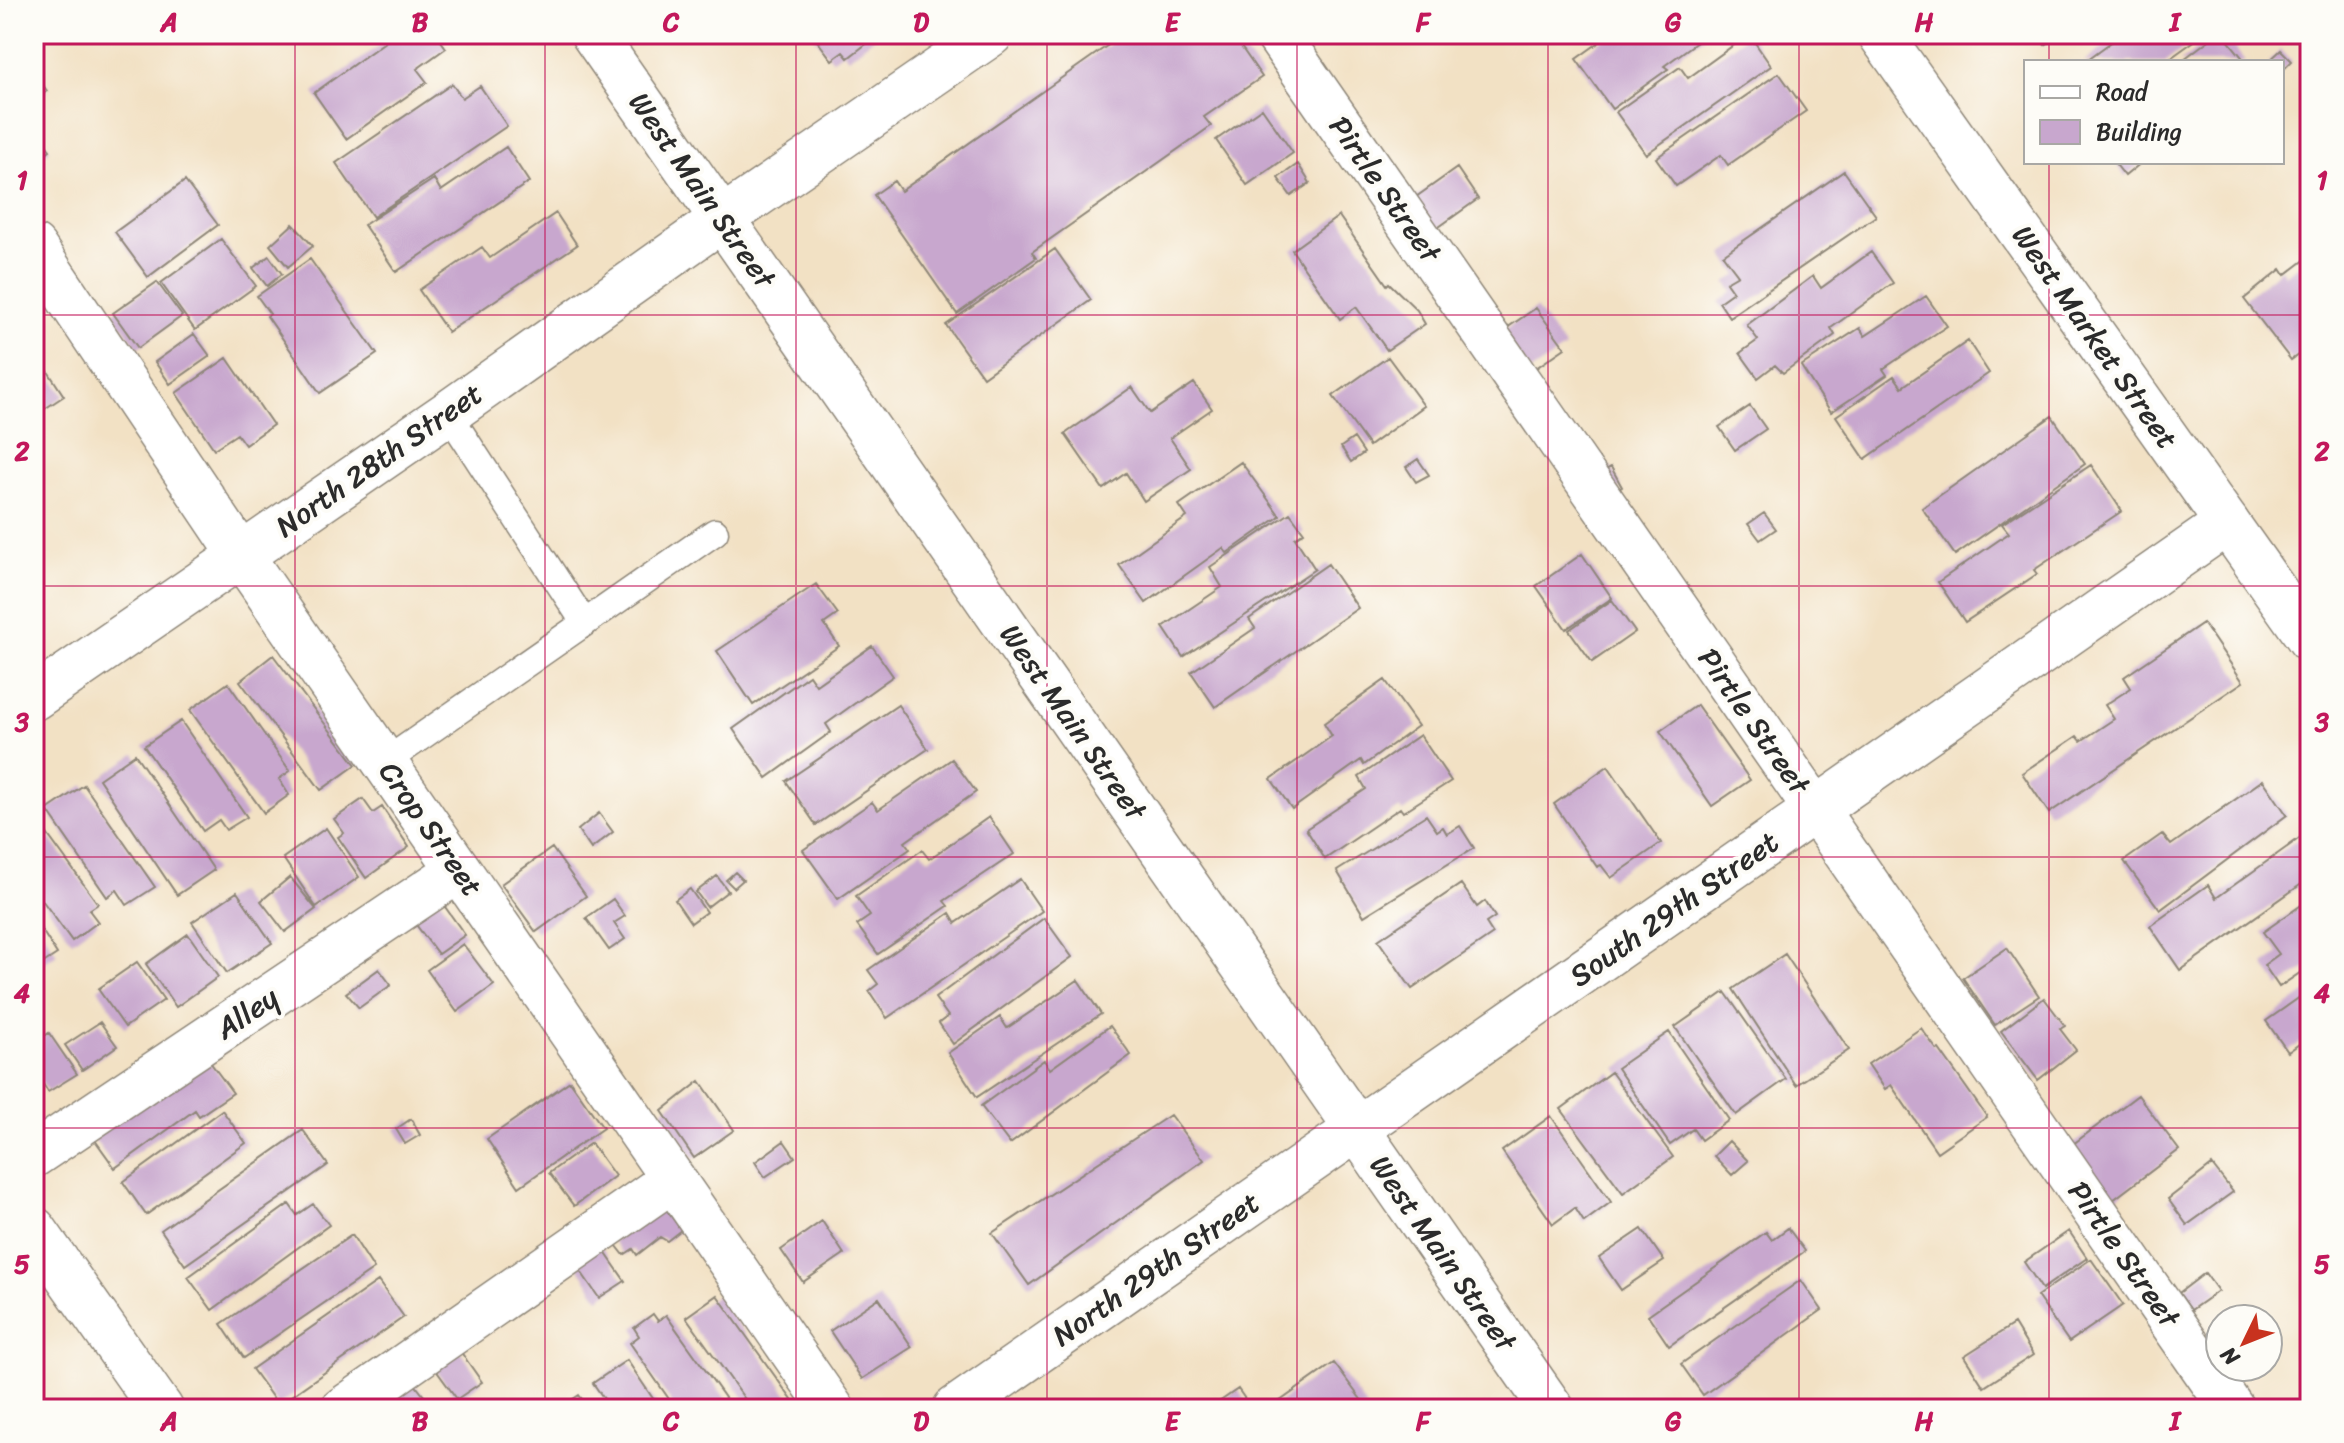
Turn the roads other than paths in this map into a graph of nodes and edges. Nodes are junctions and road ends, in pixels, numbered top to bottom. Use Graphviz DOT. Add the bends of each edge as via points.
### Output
graph roads {
  1 [pos="593,34"];
  2 [pos="991,34"];
  3 [pos="1277,34"];
  4 [pos="1880,34"];
  5 [pos="722,219"];
  6 [pos="34,247"];
  7 [pos="448,413"];
  8 [pos="2227,523"];
  9 [pos="715,532"];
  10 [pos="241,555"];
  11 [pos="584,622"];
  12 [pos="2310,640"];
  13 [pos="34,698"];
  14 [pos="385,762"];
  15 [pos="1816,810"];
  16 [pos="459,870"];
  17 [pos="1357,1129"];
  18 [pos="34,1155"];
  19 [pos="673,1179"];
  20 [pos="34,1229"];
  21 [pos="161,1409"];
  22 [pos="343,1409"];
  23 [pos="832,1409"];
  24 [pos="955,1409"];
  25 [pos="1552,1409"];
  26 [pos="2232,1409"];
  1 -- 5 [label="street, West Main Street"];
  2 -- 5 [label="street, North 28th Street"];
  3 -- 15 [label="street, Pirtle Street"];
  4 -- 8 [label="street, West Market Street"];
  5 -- 7 [label="street, North 28th Street"];
  5 -- 17 [label="street, West Main Street"];
  6 -- 10 [label="street, Crop Street"];
  7 -- 10 [label="street, North 28th Street"];
  7 -- 11 [label="lane"];
  8 -- 12 [label="street, West Market Street"];
  8 -- 15 [label="street, South 29th Street"];
  9 -- 11 [label="lane"];
  10 -- 13 [label="street, North 28th Street"];
  10 -- 14 [label="street, Crop Street"];
  11 -- 14 [label="lane"];
  14 -- 16 [label="street, Crop Street"];
  15 -- 17 [label="street, South 29th Street"];
  15 -- 26 [label="street, Pirtle Street"];
  16 -- 18 [label="street, Alley"];
  16 -- 19 [label="street, Crop Street"];
  17 -- 24 [label="street, North 29th Street"];
  17 -- 25 [label="street, West Main Street"];
  19 -- 22 [label="street"];
  19 -- 23 [label="street, Crop Street"];
  20 -- 21 [label="street"];
}
